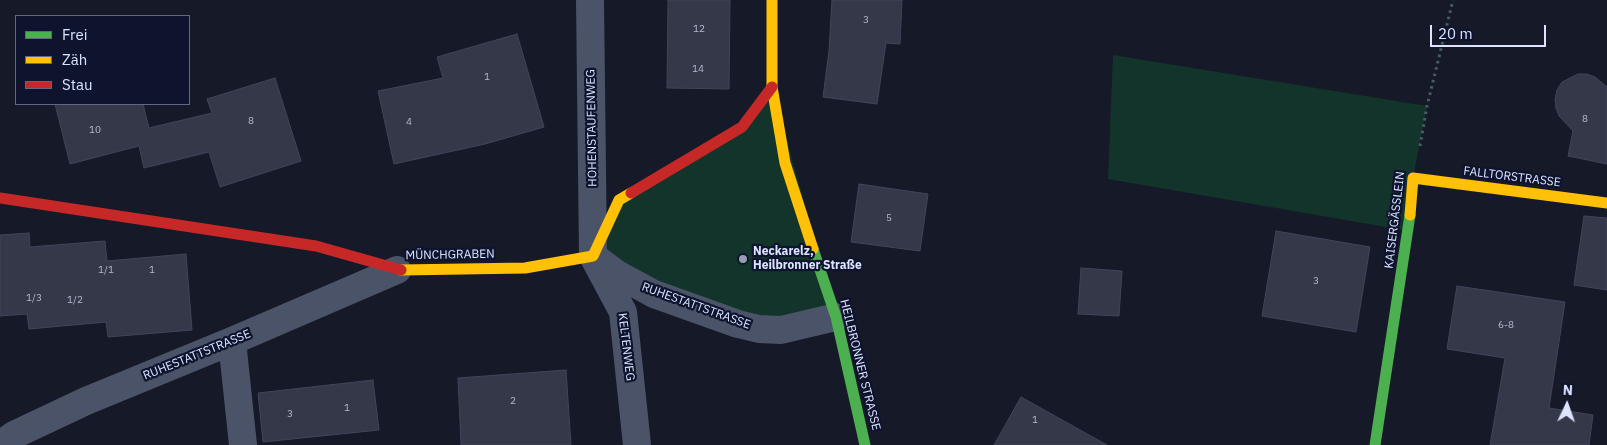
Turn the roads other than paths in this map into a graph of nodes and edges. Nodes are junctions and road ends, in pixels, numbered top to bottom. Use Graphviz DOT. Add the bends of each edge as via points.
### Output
graph roads {
  1 [pos="590,0"];
  2 [pos="772,0"];
  3 [pos="772,88"];
  4 [pos="1413,178"];
  5 [pos="0,198"];
  6 [pos="1607,203"];
  7 [pos="593,256"];
  8 [pos="396,270"];
  9 [pos="836,317"];
  10 [pos="232,341"];
  11 [pos="0,445"];
  12 [pos="243,445"];
  13 [pos="637,445"];
  14 [pos="865,445"];
  15 [pos="1375,445"];
  1 -- 7 [label="street, HOHENSTAUFENWEG"];
  2 -- 3 [label="street, HEILBRONNER STRASSE"];
  3 -- 7 [label="street" via="742,128 619,200"];
  3 -- 9 [label="street, HEILBRONNER STRASSE" via="785,163"];
  4 -- 6 [label="street, FALLTORSTRASSE"];
  4 -- 15 [label="street, KAISERGÄSSLEIN" via="1409,231"];
  5 -- 8 [label="street, MÜNCHGRABEN" via="316,246"];
  7 -- 8 [label="street, MÜNCHGRABEN" via="525,268"];
  7 -- 9 [label="street, RUHESTATTSTRASSE" via="617,274 654,294 738,324 781,330"];
  7 -- 13 [label="street, KELTENWEG" via="623,312"];
  8 -- 10 [label="street, RUHESTATTSTRASSE"];
  9 -- 14 [label="street, HEILBRONNER STRASSE"];
  10 -- 11 [label="street, RUHESTATTSTRASSE" via="86,400"];
  10 -- 12 [label="street"];
}
